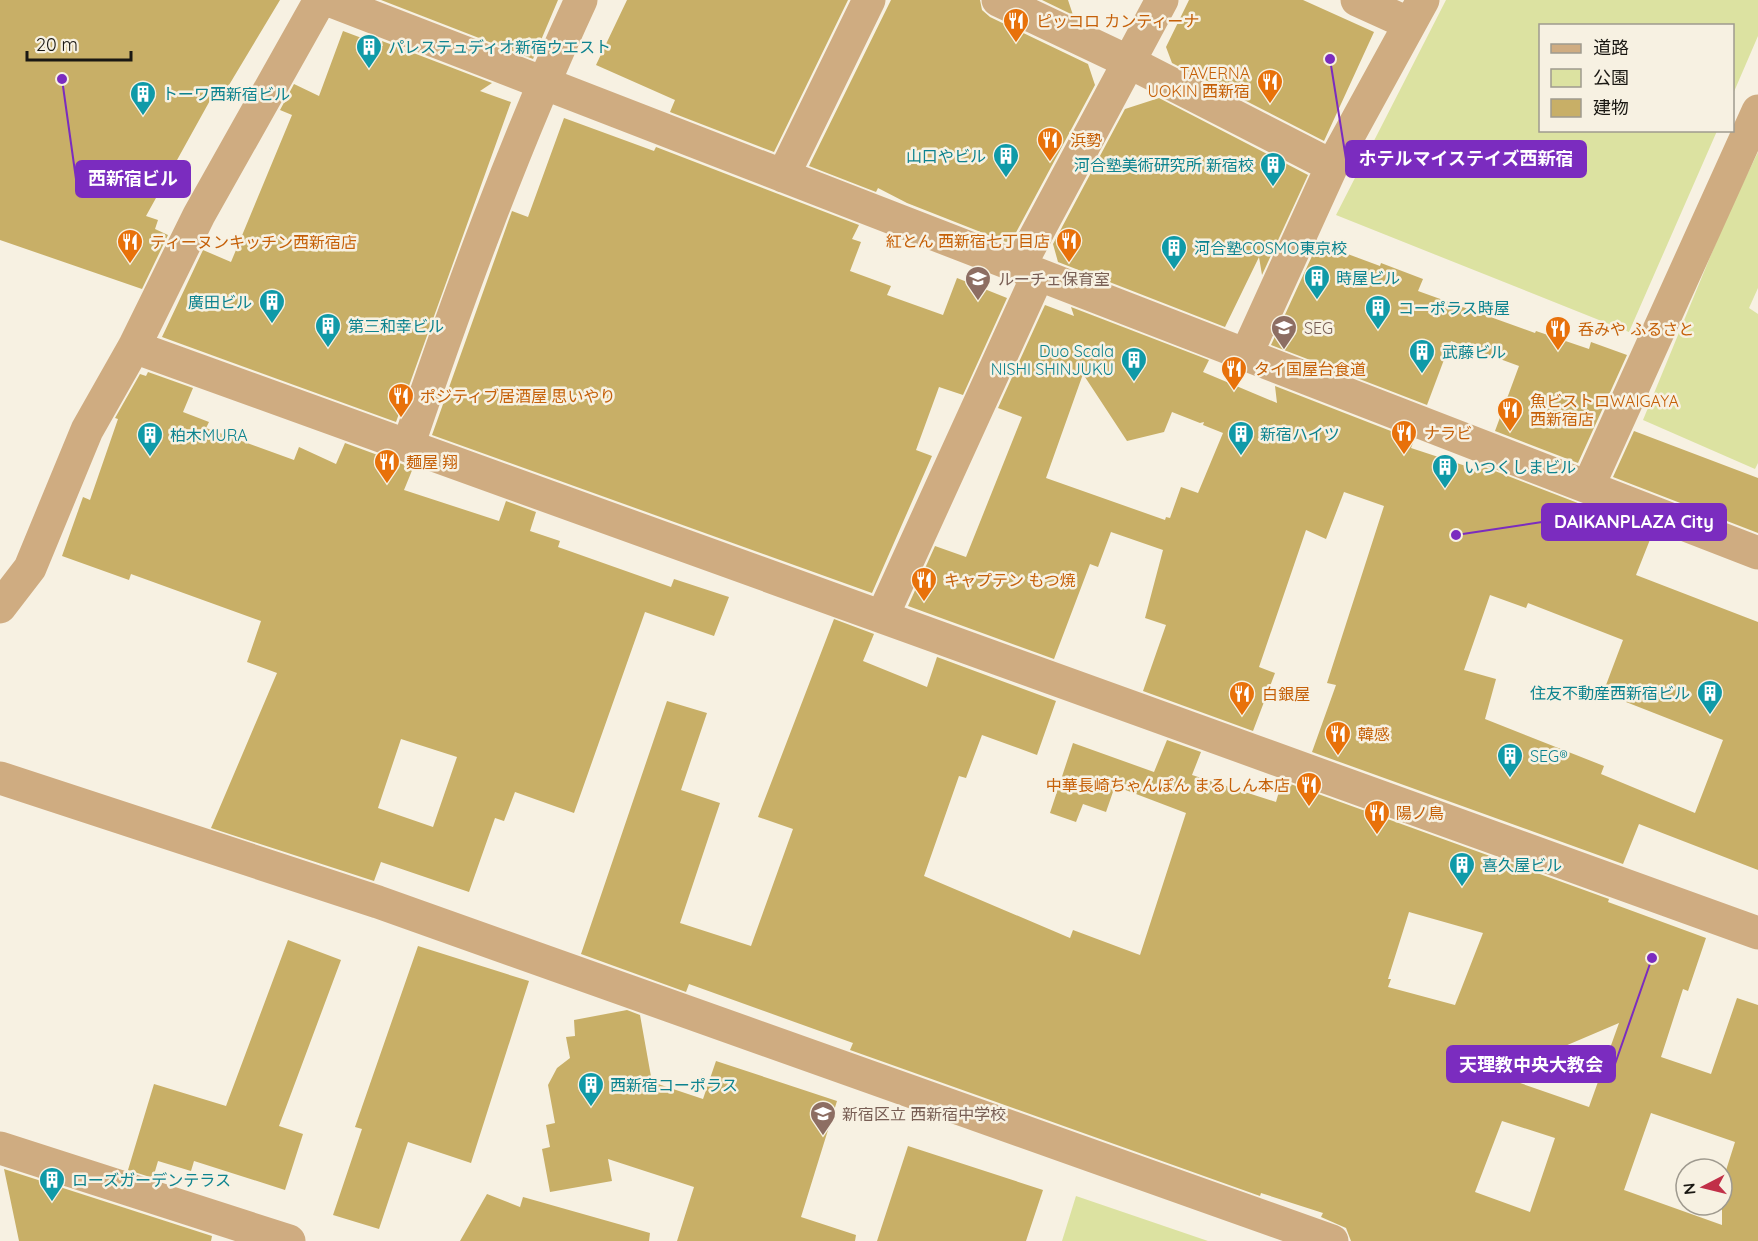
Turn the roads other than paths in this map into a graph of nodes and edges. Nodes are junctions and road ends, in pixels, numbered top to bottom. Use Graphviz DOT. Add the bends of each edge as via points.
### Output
graph roads {
  1 [pos="320,0"];
  2 [pos="329,0"];
  3 [pos="581,0"];
  4 [pos="869,0"];
  5 [pos="998,0"];
  6 [pos="1162,0"];
  7 [pos="1356,0"];
  8 [pos="1416,12"];
  9 [pos="1129,62"];
  10 [pos="542,83"];
  11 [pos="1758,111"];
  12 [pos="1332,166"];
  13 [pos="783,176"];
  14 [pos="1029,271"];
  15 [pos="134,347"];
  16 [pos="1246,355"];
  17 [pos="408,446"];
  18 [pos="1588,487"];
  19 [pos="1758,553"];
  20 [pos="0,607"];
  21 [pos="882,617"];
  22 [pos="0,778"];
  23 [pos="1758,933"];
  24 [pos="0,1148"];
  25 [pos="289,1241"];
  26 [pos="1332,1241"];
  1 -- 15 [label="street" via="199,215"];
  2 -- 10 [label="street"];
  3 -- 10 [label="street"];
  4 -- 13 [label="street"];
  5 -- 9 [label="street"];
  6 -- 9 [label="street"];
  7 -- 8 [label="street"];
  8 -- 12 [label="street"];
  9 -- 12 [label="street"];
  9 -- 14 [label="street"];
  10 -- 13 [label="street"];
  10 -- 17 [label="street" via="449,324"];
  11 -- 18 [label="street"];
  12 -- 16 [label="street"];
  13 -- 14 [label="street"];
  14 -- 16 [label="street"];
  14 -- 21 [label="street"];
  15 -- 17 [label="street"];
  15 -- 20 [label="street" via="87,430 30,568"];
  16 -- 18 [label="street"];
  17 -- 21 [label="street"];
  18 -- 19 [label="street"];
  21 -- 23 [label="street"];
  22 -- 26 [label="street" via="378,902"];
  24 -- 25 [label="street"];
}
